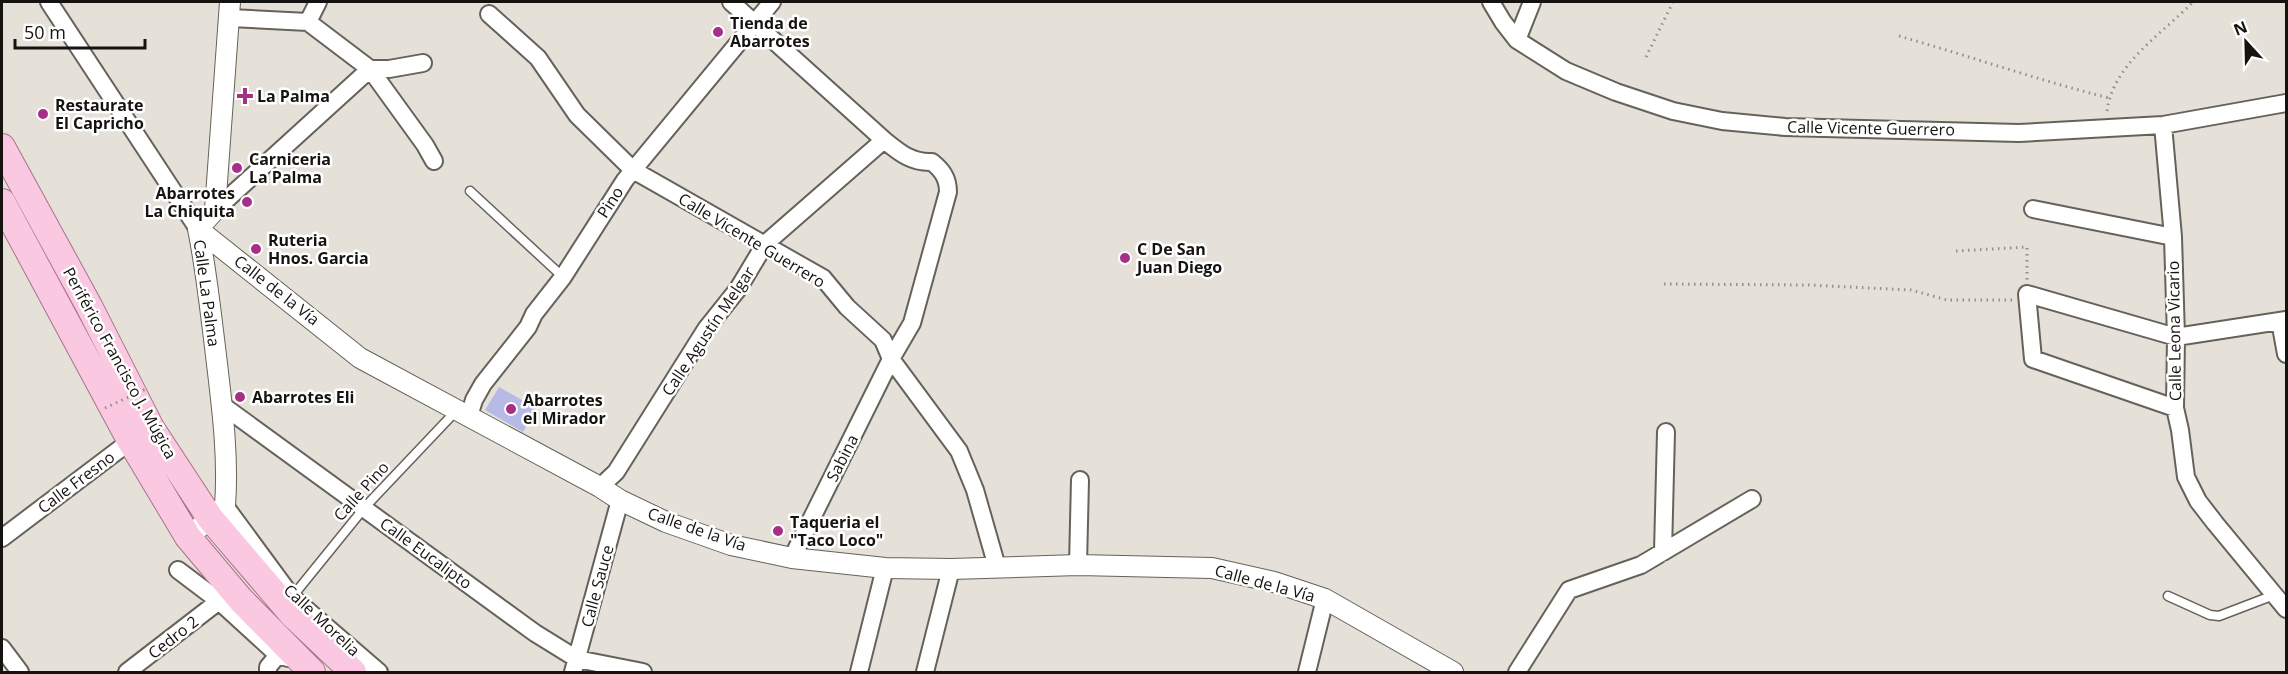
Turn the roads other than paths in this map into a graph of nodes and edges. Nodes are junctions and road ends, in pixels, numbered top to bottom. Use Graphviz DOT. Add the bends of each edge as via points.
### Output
graph roads {
  1 [pos="49,2"];
  2 [pos="318,2"];
  3 [pos="731,2"];
  4 [pos="771,2"];
  5 [pos="1491,2"];
  6 [pos="1532,2"];
  7 [pos="230,10"];
  8 [pos="489,15"];
  9 [pos="754,21"];
  10 [pos="308,22"];
  11 [pos="1517,40"];
  12 [pos="423,63"];
  13 [pos="370,69"];
  14 [pos="2286,103"];
  15 [pos="2163,125"];
  16 [pos="884,140"];
  17 [pos="2,147"];
  18 [pos="434,161"];
  19 [pos="633,170"];
  20 [pos="470,190"];
  21 [pos="2,202"];
  22 [pos="2032,209"];
  23 [pos="215,210"];
  24 [pos="198,229"];
  25 [pos="2173,237"];
  26 [pos="765,244"];
  27 [pos="563,277"];
  28 [pos="2283,321"];
  29 [pos="2176,337"];
  30 [pos="2286,354"];
  31 [pos="891,359"];
  32 [pos="222,405"];
  33 [pos="2175,408"];
  34 [pos="464,413"];
  35 [pos="1666,432"];
  36 [pos="141,434"];
  37 [pos="1080,480"];
  38 [pos="600,487"];
  39 [pos="1752,499"];
  40 [pos="620,500"];
  41 [pos="365,507"];
  42 [pos="217,512"];
  43 [pos="188,537"];
  44 [pos="2,538"];
  45 [pos="1663,552"];
  46 [pos="792,558"];
  47 [pos="1078,565"];
  48 [pos="997,567"];
  49 [pos="885,568"];
  50 [pos="951,569"];
  51 [pos="178,570"];
  52 [pos="2274,595"];
  53 [pos="2168,596"];
  54 [pos="292,597"];
  55 [pos="1325,599"];
  56 [pos="219,601"];
  57 [pos="2286,609"];
  58 [pos="2,648"];
  59 [pos="297,663"];
  60 [pos="575,666"];
  61 [pos="20,672"];
  62 [pos="128,672"];
  63 [pos="268,672"];
  64 [pos="353,672"];
  65 [pos="379,672"];
  66 [pos="643,672"];
  67 [pos="859,672"];
  68 [pos="925,672"];
  69 [pos="1307,672"];
  70 [pos="1453,672"];
  71 [pos="1517,672"];
  1 -- 24 [label="street, Calle de la Vía"];
  2 -- 10 [label="street"];
  3 -- 9 [label="street"];
  4 -- 9 [label="street, Pino"];
  5 -- 11 [label="street, Calle Vicente Guerrero"];
  6 -- 11 [label="street"];
  7 -- 10 [label="street"];
  7 -- 23 [label="street"];
  8 -- 19 [label="street, Calle Vicente Guerrero" via="538,57 577,116"];
  9 -- 16 [label="street"];
  9 -- 19 [label="street, Pino"];
  10 -- 13 [label="street"];
  11 -- 15 [label="street, Calle Vicente Guerrero" via="1566,71 1616,92 1673,111 1722,121 1785,127 2019,133"];
  12 -- 13 [label="street"];
  13 -- 18 [label="street"];
  13 -- 23 [label="street"];
  14 -- 15 [label="street, Calle Vicente Guerrero"];
  15 -- 25 [label="street, Calle Leona Vicario"];
  16 -- 26 [label="street, Calle Agustín Melgar"];
  16 -- 31 [label="street, Sabina" via="906,157 932,162 948,183 912,323"];
  17 -- 36 [label="main road, Periférico Francisco J. Múgica" via="89,306"];
  19 -- 26 [label="street, Calle Vicente Guerrero"];
  19 -- 27 [label="street, Pino"];
  20 -- 27 [label="lane"];
  21 -- 36 [label="main road, Periférico Francisco J. Múgica"];
  22 -- 25 [label="street"];
  23 -- 24 [label="street, Calle La Palma"];
  24 -- 32 [label="street, Calle La Palma"];
  24 -- 34 [label="street, Calle de la Vía" via="360,358"];
  25 -- 29 [label="street, Calle Leona Vicario"];
  26 -- 31 [label="street, Calle Vicente Guerrero" via="822,278 883,340"];
  26 -- 38 [label="street, Calle Agustín Melgar" via="738,289 706,328 616,472"];
  27 -- 34 [label="street, Pino"];
  28 -- 29 [label="street"];
  28 -- 30 [label="street"];
  29 -- 33 [label="street, Calle Leona Vicario"];
  29 -- 33 [label="street" via="2027,297 2033,359"];
  31 -- 46 [label="street, Sabina"];
  31 -- 48 [label="street, Calle Vicente Guerrero" via="959,451 975,490"];
  32 -- 41 [label="street, Calle Eucalipto"];
  32 -- 42 [label="street, Calle La Palma" via="226,488"];
  33 -- 52 [label="street, Calle Leona Vicario" via="2186,477 2198,501"];
  34 -- 38 [label="street, Calle de la Vía"];
  34 -- 41 [label="lane, Calle Pino"];
  35 -- 45 [label="street"];
  36 -- 42 [label="main road, Periférico Francisco J. Múgica"];
  36 -- 43 [label="main road, Periférico Francisco J. Múgica"];
  36 -- 44 [label="street, Calle Fresno"];
  37 -- 47 [label="street"];
  38 -- 40 [label="street, Calle de la Vía"];
  39 -- 45 [label="street"];
  40 -- 46 [label="street, Calle de la Vía" via="666,522 731,544"];
  40 -- 60 [label="street, Calle Sauce"];
  41 -- 54 [label="lane, Calle Pino"];
  41 -- 60 [label="street, Calle Eucalipto"];
  42 -- 43 [label="street"];
  42 -- 54 [label="street, Calle Morelia"];
  42 -- 64 [label="main road, Periférico Francisco J. Múgica" via="292,614"];
  43 -- 59 [label="main road, Periférico Francisco J. Múgica"];
  45 -- 71 [label="street" via="1641,565 1569,590"];
  46 -- 49 [label="street, Calle de la Vía"];
  47 -- 48 [label="street, Calle de la Vía"];
  47 -- 55 [label="street, Calle de la Vía" via="1212,567"];
  48 -- 50 [label="street, Calle de la Vía"];
  49 -- 50 [label="street, Calle de la Vía"];
  49 -- 67 [label="street"];
  50 -- 68 [label="street"];
  51 -- 56 [label="street"];
  52 -- 53 [label="lane" via="2219,616"];
  52 -- 57 [label="street, Calle Leona Vicario"];
  54 -- 65 [label="street, Calle Morelia"];
  55 -- 69 [label="street"];
  55 -- 70 [label="street, Calle de la Vía"];
  56 -- 59 [label="street"];
  56 -- 62 [label="street, Cedro 2"];
  58 -- 61 [label="street"];
  59 -- 63 [label="street" via="268,667"];
  60 -- 66 [label="street, Calle Eucalipto"];
}
